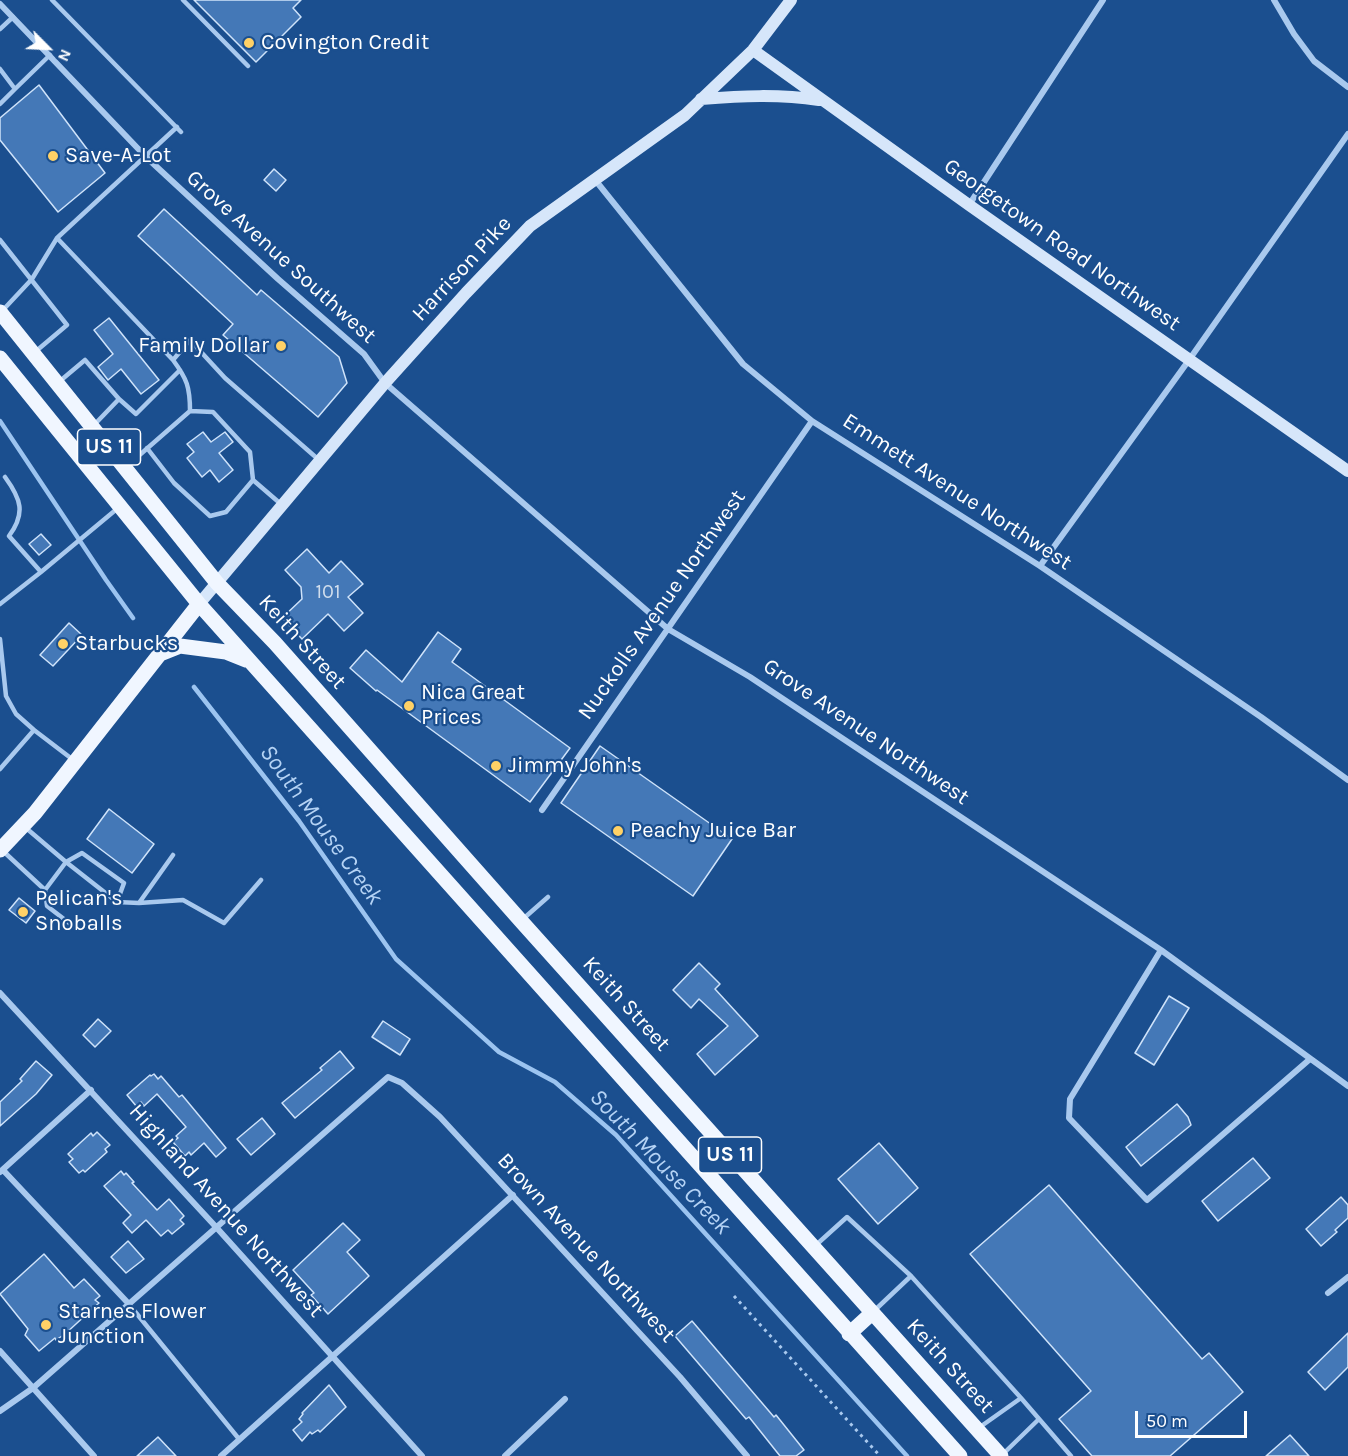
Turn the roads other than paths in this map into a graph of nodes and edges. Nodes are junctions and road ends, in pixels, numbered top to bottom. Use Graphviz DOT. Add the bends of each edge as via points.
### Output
graph roads {
  1 [pos="52,0"];
  2 [pos="183,0"];
  3 [pos="791,0"];
  4 [pos="1103,0"];
  5 [pos="1274,0"];
  6 [pos="0,4"];
  7 [pos="13,17"];
  8 [pos="0,29"];
  9 [pos="753,50"];
  10 [pos="50,55"];
  11 [pos="248,66"];
  12 [pos="0,69"];
  13 [pos="1348,87"];
  14 [pos="15,89"];
  15 [pos="701,99"];
  16 [pos="824,101"];
  17 [pos="0,104"];
  18 [pos="1348,134"];
  19 [pos="146,157"];
  20 [pos="596,181"];
  21 [pos="969,205"];
  22 [pos="57,238"];
  23 [pos="0,240"];
  24 [pos="33,279"];
  25 [pos="0,312"];
  26 [pos="34,354"];
  27 [pos="0,358"];
  28 [pos="172,360"];
  29 [pos="1189,360"];
  30 [pos="180,370"];
  31 [pos="58,382"];
  32 [pos="385,383"];
  33 [pos="119,399"];
  34 [pos="190,411"];
  35 [pos="812,421"];
  36 [pos="93,427"];
  37 [pos="147,448"];
  38 [pos="319,460"];
  39 [pos="125,468"];
  40 [pos="1348,471"];
  41 [pos="5,477"];
  42 [pos="253,480"];
  43 [pos="282,505"];
  44 [pos="120,506"];
  45 [pos="1041,566"];
  46 [pos="41,572"];
  47 [pos="217,583"];
  48 [pos="0,604"];
  49 [pos="199,604"];
  50 [pos="668,629"];
  51 [pos="0,639"];
  52 [pos="160,654"];
  53 [pos="251,661"];
  54 [pos="2,669"];
  55 [pos="6,696"];
  56 [pos="0,702"];
  57 [pos="34,730"];
  58 [pos="76,762"];
  59 [pos="0,769"];
  60 [pos="1348,780"];
  61 [pos="542,810"];
  62 [pos="24,826"];
  63 [pos="1,850"];
  64 [pos="173,855"];
  65 [pos="66,862"];
  66 [pos="261,880"];
  67 [pos="45,890"];
  68 [pos="548,897"];
  69 [pos="117,902"];
  70 [pos="139,903"];
  71 [pos="520,921"];
  72 [pos="74,926"];
  73 [pos="500,939"];
  74 [pos="1161,950"];
  75 [pos="0,993"];
  76 [pos="1310,1059"];
  77 [pos="1348,1086"];
  78 [pos="91,1090"];
  79 [pos="1,1171"];
  80 [pos="513,1195"];
  81 [pos="216,1227"];
  82 [pos="813,1248"];
  83 [pos="911,1276"];
  84 [pos="1348,1277"];
  85 [pos="1328,1293"];
  86 [pos="128,1303"];
  87 [pos="872,1313"];
  88 [pos="849,1334"];
  89 [pos="0,1352"];
  90 [pos="334,1356"];
  91 [pos="33,1388"];
  92 [pos="1021,1398"];
  93 [pos="565,1399"];
  94 [pos="0,1411"];
  95 [pos="1038,1420"];
  96 [pos="977,1429"];
  97 [pos="239,1439"];
  98 [pos="94,1456"];
  99 [pos="221,1456"];
  100 [pos="422,1456"];
  101 [pos="505,1456"];
  102 [pos="747,1456"];
  103 [pos="960,1456"];
  104 [pos="1001,1456"];
  105 [pos="1071,1456"];
  1 -- 19 [label="lane" via="179,130"];
  2 -- 11 [label="lane"];
  3 -- 9 [label="main road, Harrison Pike"];
  4 -- 21 [label="street"];
  5 -- 13 [label="street" via="1314,61"];
  6 -- 7 [label="street, Grove Avenue Southwest"];
  7 -- 8 [label="lane"];
  7 -- 10 [label="street, Grove Avenue Southwest"];
  9 -- 15 [label="main road, Harrison Pike"];
  9 -- 16 [label="main road, Georgetown Road Northwest"];
  10 -- 14 [label="lane"];
  10 -- 19 [label="street, Grove Avenue Southwest"];
  12 -- 14 [label="lane"];
  14 -- 17 [label="lane"];
  15 -- 16 [label="main road" via="751,95"];
  15 -- 20 [label="main road, Harrison Pike"];
  16 -- 21 [label="main road, Georgetown Road Northwest"];
  18 -- 29 [label="street"];
  19 -- 22 [label="lane"];
  19 -- 32 [label="street, Grove Avenue Southwest" via="364,354"];
  20 -- 32 [label="main road, Harrison Pike" via="530,226"];
  20 -- 35 [label="street, Emmett Avenue Northwest" via="742,364"];
  21 -- 29 [label="main road, Georgetown Road Northwest"];
  22 -- 24 [label="lane"];
  22 -- 28 [label="lane"];
  23 -- 24 [label="lane"];
  24 -- 25 [label="lane"];
  24 -- 26 [label="lane" via="67,325"];
  25 -- 26 [label="main road, US 11"];
  26 -- 31 [label="main road, US 11"];
  27 -- 44 [label="main road, US 11"];
  28 -- 30 [label="lane"];
  28 -- 38 [label="lane" via="190,340 225,378"];
  29 -- 40 [label="main road, Georgetown Road Northwest"];
  29 -- 45 [label="street"];
  30 -- 33 [label="lane" via="136,414"];
  30 -- 34 [label="lane" via="190,394"];
  31 -- 33 [label="lane" via="86,360"];
  31 -- 36 [label="main road, US 11"];
  32 -- 38 [label="main road, Harrison Pike"];
  32 -- 50 [label="street, Grove Avenue Northwest"];
  33 -- 36 [label="lane"];
  34 -- 37 [label="lane"];
  34 -- 42 [label="lane" via="213,412 250,452"];
  35 -- 45 [label="street, Emmett Avenue Northwest"];
  35 -- 50 [label="street, Nuckolls Avenue Northwest"];
  36 -- 39 [label="main road, US 11"];
  37 -- 39 [label="lane"];
  37 -- 42 [label="lane" via="174,483 210,516 226,512"];
  38 -- 43 [label="main road, Harrison Pike"];
  39 -- 47 [label="main road, US 11"];
  41 -- 46 [label="lane" via="20,508 20,518 9,536"];
  42 -- 43 [label="lane"];
  43 -- 47 [label="main road, Harrison Pike"];
  44 -- 46 [label="lane"];
  44 -- 49 [label="main road, US 11"];
  45 -- 60 [label="street, Emmett Avenue Northwest"];
  46 -- 48 [label="lane"];
  47 -- 49 [label="main road, Harrison Pike"];
  47 -- 71 [label="main road, Keith Street / US 11"];
  49 -- 52 [label="main road"];
  49 -- 53 [label="main road, US 11"];
  50 -- 61 [label="street, Nuckolls Avenue Northwest"];
  50 -- 74 [label="street, Grove Avenue Northwest" via="750,677"];
  51 -- 54 [label="lane"];
  52 -- 53 [label="main road" via="180,646 226,652"];
  52 -- 58 [label="main road"];
  53 -- 73 [label="main road, US 11"];
  54 -- 55 [label="lane"];
  55 -- 56 [label="lane"];
  55 -- 57 [label="lane" via="16,714"];
  57 -- 58 [label="lane"];
  57 -- 59 [label="lane"];
  58 -- 62 [label="main road"];
  62 -- 63 [label="main road"];
  62 -- 65 [label="lane"];
  63 -- 67 [label="lane"];
  64 -- 70 [label="lane"];
  65 -- 67 [label="lane"];
  65 -- 69 [label="lane"];
  65 -- 69 [label="lane" via="82,853 124,883"];
  66 -- 70 [label="lane" via="224,923 183,900"];
  67 -- 72 [label="lane" via="47,906"];
  68 -- 71 [label="lane"];
  69 -- 70 [label="lane"];
  71 -- 73 [label="main road"];
  71 -- 82 [label="main road, Keith Street / US 11"];
  73 -- 88 [label="main road, US 11"];
  74 -- 76 [label="street, Grove Avenue Northwest"];
  74 -- 76 [label="street" via="1070,1099 1069,1118 1148,1200"];
  75 -- 78 [label="street, Highland Avenue Northwest"];
  76 -- 77 [label="street, Grove Avenue Northwest"];
  78 -- 79 [label="street"];
  78 -- 81 [label="street, Highland Avenue Northwest"];
  79 -- 86 [label="street"];
  80 -- 81 [label="street, Brown Avenue Northwest" via="440,1117 402,1083 388,1077"];
  80 -- 90 [label="street"];
  80 -- 102 [label="street, Brown Avenue Northwest"];
  81 -- 86 [label="street"];
  81 -- 90 [label="street, Highland Avenue Northwest"];
  82 -- 83 [label="lane" via="847,1217"];
  82 -- 87 [label="main road, Keith Street / US 11"];
  83 -- 87 [label="lane"];
  83 -- 92 [label="lane"];
  84 -- 85 [label="street"];
  86 -- 91 [label="street"];
  86 -- 97 [label="lane"];
  87 -- 88 [label="main road"];
  87 -- 96 [label="main road, Keith Street / US 11"];
  88 -- 103 [label="main road, US 11"];
  89 -- 91 [label="street"];
  90 -- 97 [label="street"];
  90 -- 100 [label="street, Highland Avenue Northwest"];
  91 -- 94 [label="street"];
  91 -- 98 [label="street"];
  92 -- 95 [label="lane"];
  92 -- 96 [label="lane"];
  93 -- 101 [label="street"];
  95 -- 104 [label="lane"];
  95 -- 105 [label="lane"];
  96 -- 104 [label="main road, Keith Street / US 11"];
  97 -- 99 [label="street"];
}
